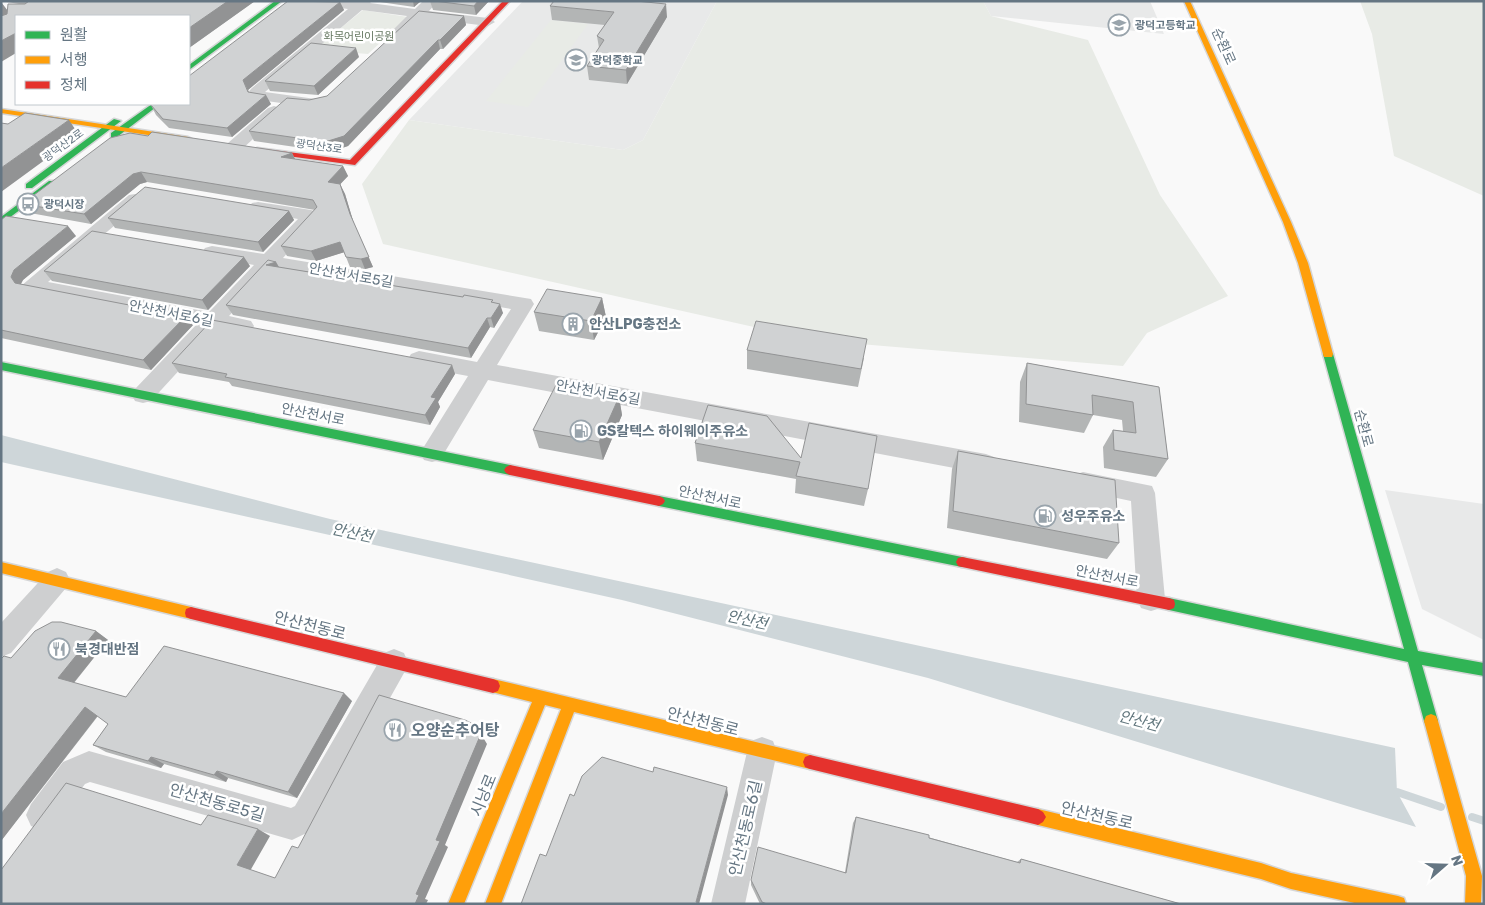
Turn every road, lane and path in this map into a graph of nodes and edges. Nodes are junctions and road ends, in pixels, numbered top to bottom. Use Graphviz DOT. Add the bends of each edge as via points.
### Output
graph roads {
  1 [pos="279,1"];
  2 [pos="291,1"];
  3 [pos="319,1"];
  4 [pos="432,1"];
  5 [pos="508,1"];
  6 [pos="1187,1"];
  7 [pos="362,4"];
  8 [pos="419,13"];
  9 [pos="488,22"];
  10 [pos="390,40"];
  11 [pos="190,67"];
  12 [pos="190,78"];
  13 [pos="332,94"];
  14 [pos="287,100"];
  15 [pos="139,105"];
  16 [pos="155,105"];
  17 [pos="1,111"];
  18 [pos="109,127"];
  19 [pos="122,129"];
  20 [pos="197,141"];
  21 [pos="229,146"];
  22 [pos="148,189"];
  23 [pos="244,205"];
  24 [pos="3,215"];
  25 [pos="33,222"];
  26 [pos="68,228"];
  27 [pos="95,232"];
  28 [pos="124,237"];
  29 [pos="192,248"];
  30 [pos="270,262"];
  31 [pos="215,321"];
  32 [pos="263,330"];
  33 [pos="397,355"];
  34 [pos="1,366"];
  35 [pos="483,371"];
  36 [pos="143,395"];
  37 [pos="432,453"];
  38 [pos="1007,468"];
  39 [pos="1066,478"];
  40 [pos="1,567"];
  41 [pos="57,580"];
  42 [pos="1151,600"];
  43 [pos="1,644"];
  44 [pos="1412,659"];
  45 [pos="394,663"];
  46 [pos="1484,670"];
  47 [pos="541,698"];
  48 [pos="570,705"];
  49 [pos="762,752"];
  50 [pos="24,840"];
  51 [pos="1474,876"];
  52 [pos="1291,881"];
  53 [pos="1484,888"];
  54 [pos="1293,896"];
  55 [pos="456,904"];
  56 [pos="494,904"];
  57 [pos="728,904"];
  58 [pos="1398,904"];
  59 [pos="1473,904"];
  1 -- 11 [label="street"];
  2 -- 12 [label="street"];
  3 -- 7 [label="street"];
  4 -- 8 [label="street"];
  5 -- 9 [label="street, 광덕산3로"];
  6 -- 44 [label="street, 순환로" via="1303,263"];
  7 -- 8 [label="street"];
  7 -- 14 [label="street" via="257,91 260,96"];
  8 -- 9 [label="street"];
  8 -- 10 [label="street"];
  9 -- 21 [label="street, 광덕산3로" via="352,163"];
  13 -- 14 [label="street" via="313,104"];
  14 -- 21 [label="street"];
  15 -- 18 [label="street, 광덕산2로"];
  16 -- 19 [label="street, 광덕산2로"];
  17 -- 18 [label="street"];
  18 -- 19 [label="street"];
  18 -- 24 [label="street, 광덕산2로"];
  19 -- 20 [label="street"];
  19 -- 24 [label="street, 광덕산2로"];
  22 -- 27 [label="street"];
  23 -- 30 [label="street" via="311,216"];
  24 -- 25 [label="street"];
  26 -- 27 [label="street"];
  27 -- 28 [label="street"];
  27 -- 31 [label="street, 안산천서로6길" via="31,286"];
  29 -- 30 [label="street, 안산천서로5길"];
  30 -- 31 [label="street"];
  30 -- 35 [label="street, 안산천서로5길" via="524,304"];
  31 -- 32 [label="street, 안산천서로6길"];
  31 -- 36 [label="street"];
  33 -- 35 [label="street, 안산천서로6길"];
  34 -- 36 [label="street, 안산천서로"];
  35 -- 37 [label="street, 안산천서로5길"];
  35 -- 38 [label="street, 안산천서로6길"];
  36 -- 37 [label="street, 안산천서로"];
  37 -- 42 [label="street, 안산천서로"];
  39 -- 42 [label="street" via="1143,493"];
  40 -- 41 [label="street, 안산천동로"];
  41 -- 43 [label="street"];
  41 -- 45 [label="street, 안산천동로"];
  42 -- 44 [label="street, 안산천서로"];
  44 -- 46 [label="street, 안산천서로"];
  44 -- 51 [label="street, 순환로"];
  45 -- 47 [label="street, 안산천동로"];
  45 -- 50 [label="street, 안산천동로5길" via="306,817 292,824 89,766 74,773"];
  47 -- 48 [label="street, 안산천동로"];
  47 -- 55 [label="street, 시낭로"];
  48 -- 49 [label="street, 안산천동로"];
  48 -- 56 [label="street"];
  49 -- 52 [label="street, 안산천동로" via="1261,871"];
  49 -- 57 [label="street, 안산천동로6길"];
  51 -- 53 [label="street, 순환로"];
  51 -- 59 [label="street, 순환로"];
  52 -- 54 [label="street"];
  52 -- 58 [label="street, 안산천동로"];
}
